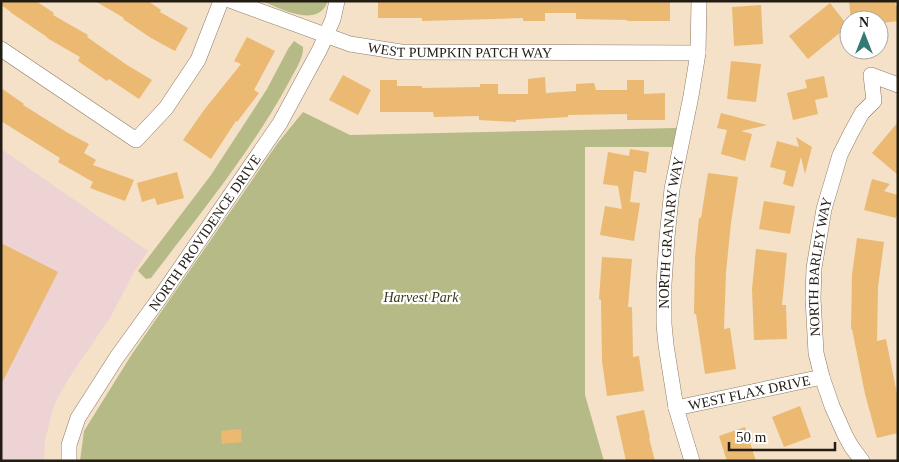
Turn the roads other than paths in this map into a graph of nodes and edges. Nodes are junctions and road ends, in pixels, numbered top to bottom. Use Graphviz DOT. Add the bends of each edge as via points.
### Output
graph roads {
  1 [pos="221,1"];
  2 [pos="232,1"];
  3 [pos="337,1"];
  4 [pos="699,1"];
  5 [pos="326,36"];
  6 [pos="1,49"];
  7 [pos="698,53"];
  8 [pos="898,85"];
  9 [pos="822,377"];
  10 [pos="676,408"];
  11 [pos="68,461"];
  12 [pos="692,461"];
  13 [pos="862,461"];
  1 -- 6 [label="street" via="198,60 166,108 136,140"];
  2 -- 5 [label="street, WEST PUMPKIN PATCH WAY"];
  3 -- 5 [label="street, NORTH PROVIDENCE DRIVE"];
  4 -- 7 [label="street, NORTH GRANARY WAY"];
  5 -- 7 [label="street, WEST PUMPKIN PATCH WAY" via="350,44 401,52"];
  5 -- 11 [label="street, NORTH PROVIDENCE DRIVE" via="280,123 78,418 69,445"];
  7 -- 10 [label="street, NORTH GRANARY WAY" via="672,189 665,264 665,338"];
  8 -- 9 [label="street, NORTH BARLEY WAY" via="871,75 874,101 862,113 840,155 824,209 814,268 813,298 816,353"];
  9 -- 10 [label="street, WEST FLAX DRIVE"];
  9 -- 13 [label="street, NORTH BARLEY WAY" via="845,435"];
  10 -- 12 [label="street, NORTH GRANARY WAY"];
}
